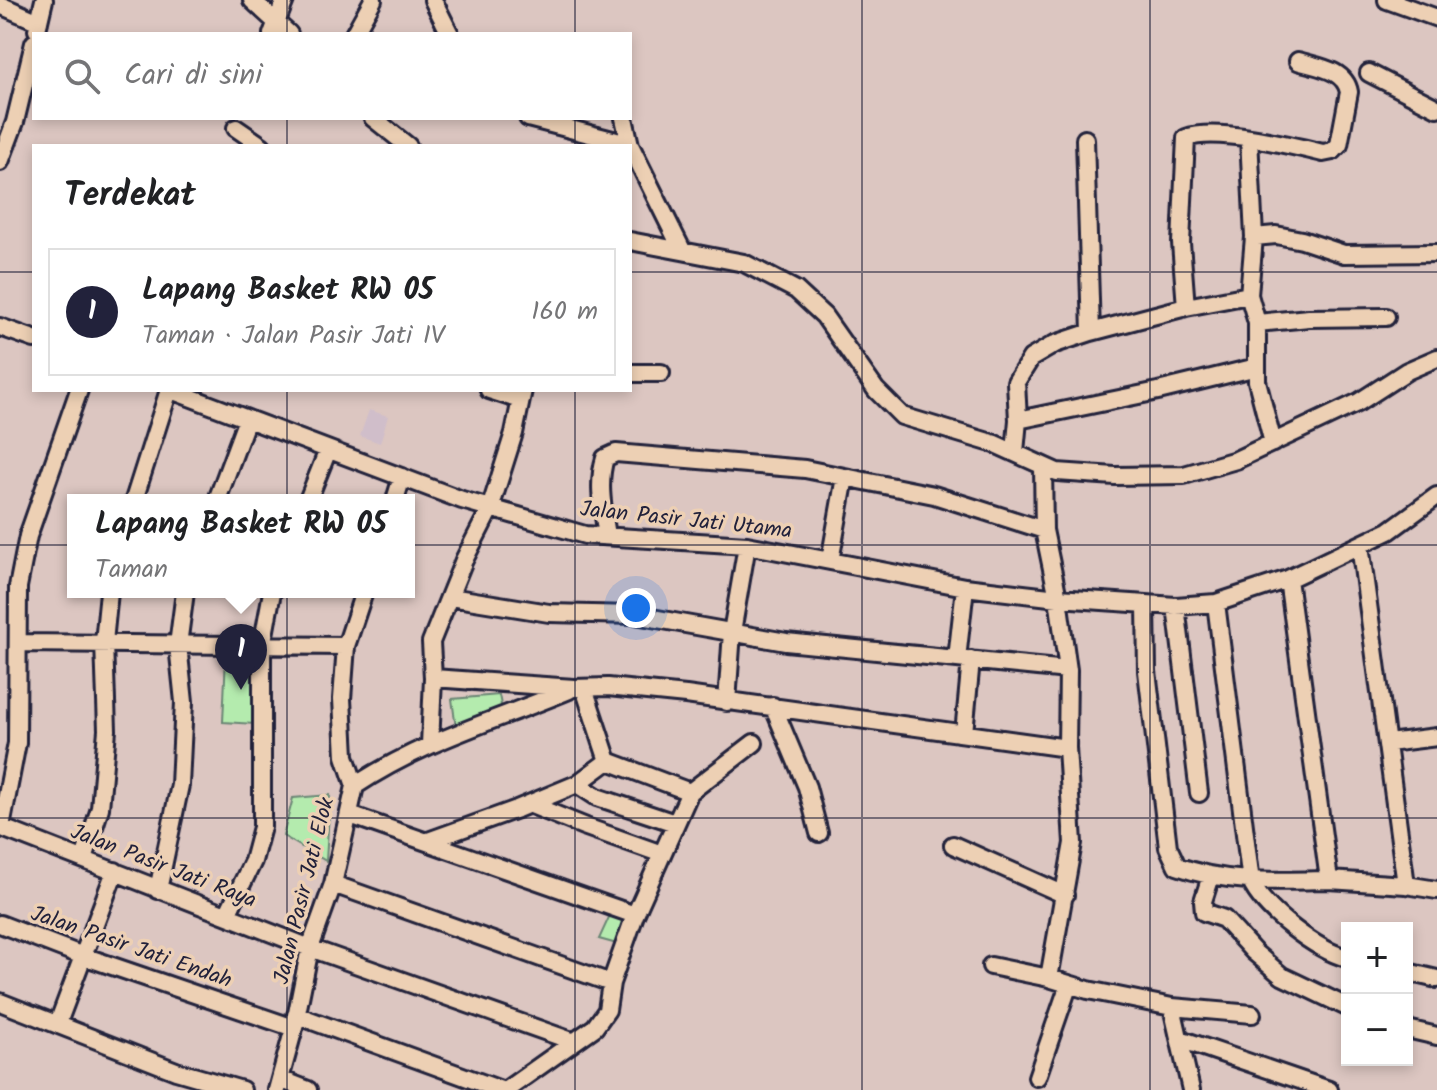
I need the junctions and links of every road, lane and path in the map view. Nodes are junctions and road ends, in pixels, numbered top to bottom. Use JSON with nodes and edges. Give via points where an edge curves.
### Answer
{"nodes":[{"id":1,"x":44,"y":0,"type":"edge"},
{"id":2,"x":252,"y":0,"type":"edge"},
{"id":3,"x":285,"y":0,"type":"edge"},
{"id":4,"x":373,"y":0,"type":"edge"},
{"id":5,"x":433,"y":0,"type":"edge"},
{"id":6,"x":1387,"y":0,"type":"edge"},
{"id":7,"x":0,"y":5,"type":"edge"},
{"id":8,"x":1437,"y":18,"type":"edge"},
{"id":9,"x":38,"y":28,"type":"edge"},
{"id":10,"x":274,"y":28,"type":"edge"},
{"id":11,"x":356,"y":32,"type":"edge"},
{"id":12,"x":449,"y":32,"type":"edge"},
{"id":13,"x":32,"y":51,"type":"edge"},
{"id":14,"x":1298,"y":61,"type":"dead end"},
{"id":15,"x":1369,"y":73,"type":"dead end"},
{"id":16,"x":1437,"y":108,"type":"edge"},
{"id":17,"x":375,"y":120,"type":"edge"},
{"id":18,"x":397,"y":120,"type":"edge"},
{"id":19,"x":536,"y":120,"type":"edge"},
{"id":20,"x":624,"y":120,"type":"edge"},
{"id":21,"x":238,"y":123,"type":"edge"},
{"id":22,"x":1249,"y":138,"type":"junction"},
{"id":23,"x":1085,"y":139,"type":"dead end"},
{"id":24,"x":624,"y":143,"type":"dead end"},
{"id":25,"x":230,"y":144,"type":"edge"},
{"id":26,"x":260,"y":144,"type":"edge"},
{"id":27,"x":405,"y":144,"type":"edge"},
{"id":28,"x":630,"y":144,"type":"edge"},
{"id":29,"x":632,"y":149,"type":"edge"},
{"id":30,"x":2,"y":157,"type":"edge"},
{"id":31,"x":1254,"y":237,"type":"junction"},
{"id":32,"x":632,"y":241,"type":"edge"},
{"id":33,"x":682,"y":250,"type":"junction"},
{"id":34,"x":1437,"y":253,"type":"edge"},
{"id":35,"x":1249,"y":295,"type":"junction"},
{"id":36,"x":1186,"y":307,"type":"junction"},
{"id":37,"x":1386,"y":317,"type":"dead end"},
{"id":38,"x":1257,"y":323,"type":"junction"},
{"id":39,"x":0,"y":327,"type":"edge"},
{"id":40,"x":1091,"y":332,"type":"junction"},
{"id":41,"x":32,"y":338,"type":"edge"},
{"id":42,"x":1437,"y":358,"type":"edge"},
{"id":43,"x":1257,"y":367,"type":"junction"},
{"id":44,"x":632,"y":373,"type":"edge"},
{"id":45,"x":661,"y":373,"type":"dead end"},
{"id":46,"x":78,"y":392,"type":"edge"},
{"id":47,"x":169,"y":392,"type":"edge"},
{"id":48,"x":175,"y":392,"type":"edge"},
{"id":49,"x":502,"y":392,"type":"edge"},
{"id":50,"x":522,"y":395,"type":"edge"},
{"id":51,"x":247,"y":419,"type":"junction"},
{"id":52,"x":1018,"y":420,"type":"junction"},
{"id":53,"x":1273,"y":443,"type":"junction"},
{"id":54,"x":328,"y":450,"type":"junction"},
{"id":55,"x":1015,"y":452,"type":"junction"},
{"id":56,"x":1043,"y":467,"type":"junction"},
{"id":57,"x":402,"y":477,"type":"junction"},
{"id":58,"x":845,"y":477,"type":"junction"},
{"id":59,"x":136,"y":494,"type":"edge"},
{"id":60,"x":219,"y":494,"type":"edge"},
{"id":61,"x":310,"y":494,"type":"edge"},
{"id":62,"x":397,"y":494,"type":"edge"},
{"id":63,"x":1437,"y":500,"type":"edge"},
{"id":64,"x":490,"y":509,"type":"junction"},
{"id":65,"x":1044,"y":530,"type":"junction"},
{"id":66,"x":607,"y":536,"type":"junction"},
{"id":67,"x":747,"y":545,"type":"junction"},
{"id":68,"x":1360,"y":545,"type":"junction"},
{"id":69,"x":830,"y":561,"type":"junction"},
{"id":70,"x":1288,"y":579,"type":"junction"},
{"id":71,"x":965,"y":587,"type":"junction"},
{"id":72,"x":450,"y":597,"type":"junction"},
{"id":73,"x":108,"y":598,"type":"edge"},
{"id":74,"x":184,"y":598,"type":"edge"},
{"id":75,"x":271,"y":598,"type":"edge"},
{"id":76,"x":362,"y":598,"type":"edge"},
{"id":77,"x":1058,"y":598,"type":"junction"},
{"id":78,"x":1216,"y":603,"type":"junction"},
{"id":79,"x":1146,"y":604,"type":"junction"},
{"id":80,"x":1176,"y":606,"type":"junction"},
{"id":81,"x":732,"y":632,"type":"junction"},
{"id":82,"x":104,"y":642,"type":"junction"},
{"id":83,"x":18,"y":643,"type":"junction"},
{"id":84,"x":178,"y":645,"type":"junction"},
{"id":85,"x":262,"y":646,"type":"junction"},
{"id":86,"x":346,"y":646,"type":"junction"},
{"id":87,"x":964,"y":660,"type":"junction"},
{"id":88,"x":1068,"y":670,"type":"junction"},
{"id":89,"x":433,"y":678,"type":"junction"},
{"id":90,"x":579,"y":688,"type":"junction"},
{"id":91,"x":727,"y":702,"type":"junction"},
{"id":92,"x":773,"y":706,"type":"junction"},
{"id":93,"x":964,"y":733,"type":"junction"},
{"id":94,"x":1437,"y":737,"type":"edge"},
{"id":95,"x":754,"y":743,"type":"dead end"},
{"id":96,"x":1388,"y":743,"type":"junction"},
{"id":97,"x":430,"y":745,"type":"junction"},
{"id":98,"x":1067,"y":748,"type":"junction"},
{"id":99,"x":608,"y":761,"type":"junction"},
{"id":100,"x":577,"y":784,"type":"junction"},
{"id":101,"x":355,"y":786,"type":"junction"},
{"id":102,"x":690,"y":792,"type":"junction"},
{"id":103,"x":1199,"y":793,"type":"dead end"},
{"id":104,"x":529,"y":804,"type":"junction"},
{"id":105,"x":350,"y":815,"type":"junction"},
{"id":106,"x":675,"y":823,"type":"junction"},
{"id":107,"x":0,"y":827,"type":"edge"},
{"id":108,"x":819,"y":833,"type":"dead end"},
{"id":109,"x":428,"y":841,"type":"junction"},
{"id":110,"x":953,"y":845,"type":"dead end"},
{"id":111,"x":662,"y":854,"type":"junction"},
{"id":112,"x":84,"y":859,"type":"junction"},
{"id":113,"x":115,"y":871,"type":"junction"},
{"id":114,"x":1211,"y":876,"type":"junction"},
{"id":115,"x":1329,"y":880,"type":"junction"},
{"id":116,"x":1251,"y":882,"type":"junction"},
{"id":117,"x":333,"y":884,"type":"junction"},
{"id":118,"x":1406,"y":885,"type":"junction"},
{"id":119,"x":158,"y":890,"type":"junction"},
{"id":120,"x":1437,"y":890,"type":"edge"},
{"id":121,"x":1065,"y":895,"type":"junction"},
{"id":122,"x":227,"y":915,"type":"junction"},
{"id":123,"x":635,"y":915,"type":"junction"},
{"id":124,"x":0,"y":924,"type":"edge"},
{"id":125,"x":310,"y":948,"type":"junction"},
{"id":126,"x":83,"y":956,"type":"junction"},
{"id":127,"x":1341,"y":956,"type":"edge"},
{"id":128,"x":991,"y":966,"type":"dead end"},
{"id":129,"x":1413,"y":973,"type":"edge"},
{"id":130,"x":1049,"y":978,"type":"junction"},
{"id":131,"x":1437,"y":979,"type":"edge"},
{"id":132,"x":611,"y":983,"type":"junction"},
{"id":133,"x":1069,"y":984,"type":"junction"},
{"id":134,"x":0,"y":1002,"type":"edge"},
{"id":135,"x":1341,"y":1004,"type":"edge"},
{"id":136,"x":1172,"y":1007,"type":"junction"},
{"id":137,"x":1252,"y":1014,"type":"dead end"},
{"id":138,"x":295,"y":1021,"type":"junction"},
{"id":139,"x":58,"y":1023,"type":"junction"},
{"id":140,"x":1413,"y":1030,"type":"edge"},
{"id":141,"x":1437,"y":1036,"type":"edge"},
{"id":142,"x":1180,"y":1039,"type":"junction"},
{"id":143,"x":572,"y":1041,"type":"junction"},
{"id":144,"x":1037,"y":1077,"type":"dead end"},
{"id":145,"x":278,"y":1085,"type":"edge"},
{"id":146,"x":242,"y":1090,"type":"edge"},
{"id":147,"x":308,"y":1090,"type":"edge"},
{"id":148,"x":504,"y":1090,"type":"edge"},
{"id":149,"x":1191,"y":1090,"type":"edge"},
{"id":150,"x":1329,"y":1090,"type":"edge"}],
"edges":[{"from":1,"to":9,"type":"street"},
{"from":2,"to":10,"type":"street"},
{"from":3,"to":10,"type":"street"},
{"from":4,"to":11,"type":"street"},
{"from":5,"to":12,"type":"street"},
{"from":6,"to":8,"type":"street"},
{"from":7,"to":9,"type":"street"},
{"from":13,"to":30,"type":"street"},
{"from":14,"to":22,"type":"street","via":[[1342,77],[1349,92],[1339,145],[1323,153]]},
{"from":15,"to":16,"type":"street"},
{"from":17,"to":27,"type":"street"},
{"from":18,"to":27,"type":"street"},
{"from":19,"to":24,"type":"street"},
{"from":20,"to":28,"type":"street"},
{"from":21,"to":25,"type":"street"},
{"from":21,"to":26,"type":"street"},
{"from":22,"to":31,"type":"street"},
{"from":22,"to":36,"type":"street","via":[[1186,138],[1181,243]]},
{"from":23,"to":40,"type":"street"},
{"from":29,"to":33,"type":"street"},
{"from":31,"to":34,"type":"street","via":[[1276,235],[1344,254]]},
{"from":31,"to":35,"type":"street"},
{"from":32,"to":33,"type":"street"},
{"from":33,"to":55,"type":"street","via":[[744,263],[796,290],[824,316],[876,390],[902,416]]},
{"from":35,"to":36,"type":"street"},
{"from":35,"to":38,"type":"street"},
{"from":36,"to":40,"type":"street"},
{"from":37,"to":38,"type":"street"},
{"from":38,"to":43,"type":"street"},
{"from":39,"to":41,"type":"street"},
{"from":40,"to":52,"type":"street","via":[[1031,358],[1016,382]]},
{"from":42,"to":53,"type":"street"},
{"from":43,"to":52,"type":"street"},
{"from":43,"to":53,"type":"street"},
{"from":44,"to":45,"type":"street"},
{"from":46,"to":83,"type":"street","via":[[28,536],[18,587]]},
{"from":47,"to":59,"type":"street"},
{"from":48,"to":51,"type":"street","name":"Jalan Pasir Jati Utama"},
{"from":49,"to":50,"type":"street"},
{"from":50,"to":64,"type":"street"},
{"from":51,"to":54,"type":"street","name":"Jalan Pasir Jati Utama"},
{"from":51,"to":60,"type":"street"},
{"from":52,"to":55,"type":"street"},
{"from":53,"to":56,"type":"street","via":[[1184,475],[1115,476]]},
{"from":54,"to":57,"type":"street","name":"Jalan Pasir Jati Utama"},
{"from":54,"to":61,"type":"street"},
{"from":55,"to":56,"type":"street"},
{"from":56,"to":65,"type":"street"},
{"from":57,"to":62,"type":"street"},
{"from":57,"to":64,"type":"street","name":"Jalan Pasir Jati Utama"},
{"from":58,"to":65,"type":"street","via":[[934,495]]},
{"from":58,"to":66,"type":"street","via":[[616,453],[605,458],[601,469]]},
{"from":58,"to":69,"type":"street"},
{"from":63,"to":68,"type":"street","name":"Jalan Pasir Jati Utama"},
{"from":64,"to":66,"type":"street","name":"Jalan Pasir Jati Utama"},
{"from":64,"to":72,"type":"street"},
{"from":65,"to":77,"type":"street"},
{"from":66,"to":67,"type":"street","name":"Jalan Pasir Jati Utama"},
{"from":67,"to":69,"type":"street","name":"Jalan Pasir Jati Utama"},
{"from":67,"to":81,"type":"street"},
{"from":68,"to":70,"type":"street","name":"Jalan Pasir Jati Utama"},
{"from":68,"to":96,"type":"street"},
{"from":69,"to":71,"type":"street","name":"Jalan Pasir Jati Utama"},
{"from":70,"to":78,"type":"street","name":"Jalan Pasir Jati Utama"},
{"from":70,"to":115,"type":"street"},
{"from":71,"to":77,"type":"street","name":"Jalan Pasir Jati Utama"},
{"from":71,"to":87,"type":"street"},
{"from":72,"to":81,"type":"street","via":[[549,613],[635,615]]},
{"from":72,"to":89,"type":"street","via":[[431,642]]},
{"from":73,"to":82,"type":"street"},
{"from":74,"to":84,"type":"street"},
{"from":75,"to":85,"type":"street"},
{"from":76,"to":86,"type":"street"},
{"from":77,"to":79,"type":"street","name":"Jalan Pasir Jati Utama"},
{"from":77,"to":88,"type":"street"},
{"from":78,"to":80,"type":"street","name":"Jalan Pasir Jati Utama"},
{"from":78,"to":116,"type":"street"},
{"from":79,"to":80,"type":"street","name":"Jalan Pasir Jati Utama"},
{"from":79,"to":114,"type":"street","via":[[1147,671],[1168,847],[1177,866]]},
{"from":80,"to":103,"type":"street"},
{"from":81,"to":87,"type":"street"},
{"from":81,"to":91,"type":"street"},
{"from":82,"to":83,"type":"street"},
{"from":82,"to":84,"type":"street"},
{"from":82,"to":112,"type":"street","via":[[107,730],[100,808]]},
{"from":83,"to":107,"type":"street","via":[[17,743]]},
{"from":84,"to":85,"type":"street"},
{"from":84,"to":119,"type":"street","via":[[184,702],[180,785]]},
{"from":85,"to":86,"type":"street"},
{"from":85,"to":122,"type":"street","via":[[262,827],[253,861]]},
{"from":86,"to":101,"type":"street","via":[[345,756]]},
{"from":87,"to":88,"type":"street"},
{"from":87,"to":93,"type":"street"},
{"from":88,"to":98,"type":"street"},
{"from":89,"to":90,"type":"street"},
{"from":89,"to":97,"type":"street"},
{"from":90,"to":91,"type":"street"},
{"from":90,"to":97,"type":"street","name":"Jalan Pasir Jati Elok"},
{"from":90,"to":99,"type":"street"},
{"from":91,"to":92,"type":"street"},
{"from":92,"to":93,"type":"street"},
{"from":92,"to":108,"type":"street","via":[[807,787]]},
{"from":93,"to":98,"type":"street"},
{"from":94,"to":96,"type":"street"},
{"from":95,"to":102,"type":"street"},
{"from":96,"to":118,"type":"street"},
{"from":97,"to":101,"type":"street","name":"Jalan Pasir Jati Elok"},
{"from":98,"to":121,"type":"street","via":[[1073,843]]},
{"from":99,"to":100,"type":"street"},
{"from":99,"to":102,"type":"street"},
{"from":100,"to":104,"type":"street"},
{"from":100,"to":106,"type":"street","via":[[597,797]]},
{"from":101,"to":105,"type":"street","name":"Jalan Pasir Jati Elok"},
{"from":102,"to":106,"type":"street"},
{"from":104,"to":109,"type":"street"},
{"from":104,"to":111,"type":"street"},
{"from":105,"to":109,"type":"street"},
{"from":105,"to":117,"type":"street","name":"Jalan Pasir Jati Elok"},
{"from":106,"to":111,"type":"street"},
{"from":107,"to":112,"type":"street","name":"Jalan Pasir Jati Raya"},
{"from":109,"to":123,"type":"street"},
{"from":110,"to":121,"type":"street"},
{"from":111,"to":123,"type":"street"},
{"from":112,"to":113,"type":"street","name":"Jalan Pasir Jati Raya"},
{"from":113,"to":119,"type":"street","name":"Jalan Pasir Jati Raya"},
{"from":113,"to":126,"type":"street"},
{"from":114,"to":116,"type":"street"},
{"from":114,"to":135,"type":"street","via":[[1204,912],[1224,919],[1282,976]]},
{"from":115,"to":116,"type":"street"},
{"from":115,"to":118,"type":"street"},
{"from":116,"to":127,"type":"street","via":[[1286,921]]},
{"from":117,"to":125,"type":"street","name":"Jalan Pasir Jati Elok"},
{"from":117,"to":132,"type":"street"},
{"from":118,"to":120,"type":"street"},
{"from":119,"to":122,"type":"street","name":"Jalan Pasir Jati Raya"},
{"from":121,"to":130,"type":"street"},
{"from":122,"to":125,"type":"street","name":"Jalan Pasir Jati Raya"},
{"from":123,"to":132,"type":"street"},
{"from":124,"to":126,"type":"street","name":"Jalan Pasir Jati Endah"},
{"from":125,"to":138,"type":"street","name":"Jalan Pasir Jati Elok"},
{"from":125,"to":143,"type":"street","name":"Jalan Pasir Jati Raya"},
{"from":126,"to":138,"type":"street","name":"Jalan Pasir Jati Endah"},
{"from":126,"to":139,"type":"street"},
{"from":128,"to":130,"type":"street"},
{"from":129,"to":131,"type":"street"},
{"from":130,"to":133,"type":"street"},
{"from":132,"to":143,"type":"street","via":[[602,1019]]},
{"from":133,"to":136,"type":"street"},
{"from":133,"to":144,"type":"street"},
{"from":134,"to":139,"type":"street"},
{"from":136,"to":137,"type":"street"},
{"from":136,"to":142,"type":"street"},
{"from":138,"to":145,"type":"street","name":"Jalan Pasir Jati Elok"},
{"from":138,"to":148,"type":"street","name":"Jalan Pasir Jati Endah"},
{"from":139,"to":146,"type":"street","via":[[176,1071]]},
{"from":140,"to":141,"type":"street"},
{"from":142,"to":149,"type":"street"},
{"from":142,"to":150,"type":"street"},
{"from":143,"to":148,"type":"street"},
{"from":145,"to":147,"type":"street"}]}
